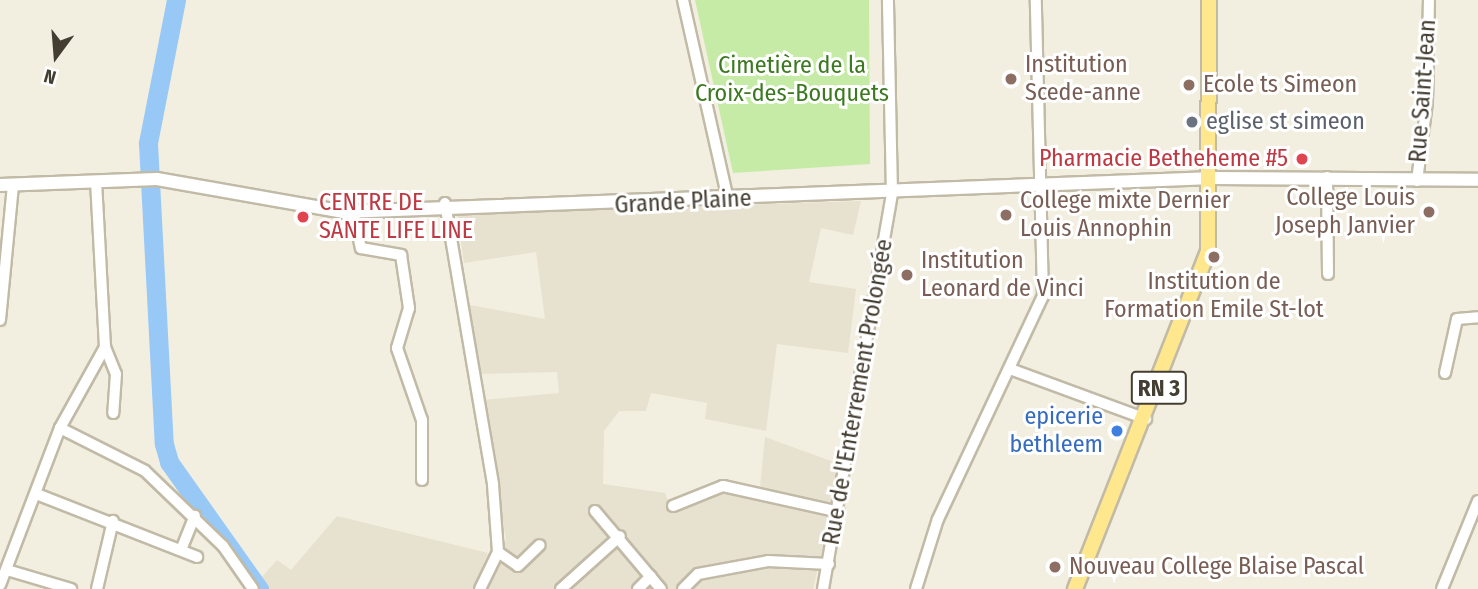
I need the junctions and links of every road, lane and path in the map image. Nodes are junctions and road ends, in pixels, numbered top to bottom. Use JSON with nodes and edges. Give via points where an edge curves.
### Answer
{"nodes":[{"id":1,"x":683,"y":0,"type":"edge"},
{"id":2,"x":888,"y":0,"type":"edge"},
{"id":3,"x":1036,"y":0,"type":"edge"},
{"id":4,"x":1209,"y":0,"type":"edge"},
{"id":5,"x":1429,"y":0,"type":"edge"},
{"id":6,"x":1327,"y":177,"type":"junction"},
{"id":7,"x":1213,"y":178,"type":"junction"},
{"id":8,"x":1478,"y":180,"type":"edge"},
{"id":9,"x":1417,"y":181,"type":"junction"},
{"id":10,"x":96,"y":183,"type":"junction"},
{"id":11,"x":6,"y":185,"type":"edge"},
{"id":12,"x":1038,"y":186,"type":"junction"},
{"id":13,"x":892,"y":194,"type":"junction"},
{"id":14,"x":728,"y":199,"type":"junction"},
{"id":15,"x":445,"y":203,"type":"junction"},
{"id":16,"x":353,"y":211,"type":"junction"},
{"id":17,"x":1328,"y":274,"type":"dead end"},
{"id":18,"x":1478,"y":317,"type":"edge"},
{"id":19,"x":0,"y":320,"type":"edge"},
{"id":20,"x":105,"y":347,"type":"junction"},
{"id":21,"x":1010,"y":369,"type":"junction"},
{"id":22,"x":1445,"y":373,"type":"dead end"},
{"id":23,"x":113,"y":413,"type":"dead end"},
{"id":24,"x":1147,"y":419,"type":"junction"},
{"id":25,"x":60,"y":428,"type":"junction"},
{"id":26,"x":422,"y":480,"type":"dead end"},
{"id":27,"x":39,"y":495,"type":"junction"},
{"id":28,"x":1478,"y":501,"type":"edge"},
{"id":29,"x":673,"y":506,"type":"dead end"},
{"id":30,"x":595,"y":511,"type":"dead end"},
{"id":31,"x":839,"y":512,"type":"junction"},
{"id":32,"x":195,"y":516,"type":"junction"},
{"id":33,"x":113,"y":521,"type":"junction"},
{"id":34,"x":620,"y":536,"type":"junction"},
{"id":35,"x":540,"y":545,"type":"dead end"},
{"id":36,"x":181,"y":550,"type":"junction"},
{"id":37,"x":498,"y":551,"type":"junction"},
{"id":38,"x":197,"y":557,"type":"dead end"},
{"id":39,"x":829,"y":564,"type":"junction"},
{"id":40,"x":7,"y":570,"type":"junction"},
{"id":41,"x":651,"y":576,"type":"junction"},
{"id":42,"x":0,"y":584,"type":"edge"},
{"id":43,"x":71,"y":589,"type":"edge"},
{"id":44,"x":97,"y":589,"type":"edge"},
{"id":45,"x":253,"y":589,"type":"edge"},
{"id":46,"x":480,"y":589,"type":"edge"},
{"id":47,"x":561,"y":589,"type":"edge"},
{"id":48,"x":638,"y":589,"type":"edge"},
{"id":49,"x":661,"y":589,"type":"edge"},
{"id":50,"x":683,"y":589,"type":"edge"},
{"id":51,"x":823,"y":589,"type":"edge"},
{"id":52,"x":916,"y":589,"type":"edge"},
{"id":53,"x":1075,"y":589,"type":"edge"},
{"id":54,"x":1442,"y":589,"type":"edge"}],
"edges":[{"from":1,"to":14,"type":"street"},
{"from":2,"to":13,"type":"street","name":"Rue de l'Enterrement Prolongée"},
{"from":3,"to":12,"type":"street"},
{"from":4,"to":7,"type":"main road","number":"RN 3"},
{"from":5,"to":9,"type":"street","name":"Rue Saint-Jean","via":[[1427,102]]},
{"from":6,"to":7,"type":"street","name":"Grande Plaine"},
{"from":6,"to":9,"type":"street","name":"Grande Plaine"},
{"from":6,"to":17,"type":"street"},
{"from":7,"to":12,"type":"street","name":"Grande Plaine"},
{"from":7,"to":24,"type":"main road","number":"RN 3","via":[[1205,263]]},
{"from":8,"to":9,"type":"street","name":"Grande Plaine"},
{"from":10,"to":11,"type":"street","name":"Grande Plaine"},
{"from":10,"to":16,"type":"street","name":"Grande Plaine","via":[[148,179]]},
{"from":10,"to":20,"type":"street"},
{"from":11,"to":19,"type":"street"},
{"from":12,"to":13,"type":"street","name":"Grande Plaine"},
{"from":12,"to":21,"type":"street","via":[[1043,296]]},
{"from":13,"to":14,"type":"street","name":"Grande Plaine"},
{"from":13,"to":31,"type":"street","name":"Rue de l'Enterrement Prolongée"},
{"from":14,"to":15,"type":"street","name":"Grande Plaine","via":[[574,207]]},
{"from":15,"to":16,"type":"street","name":"Grande Plaine"},
{"from":15,"to":37,"type":"street","via":[[490,461]]},
{"from":16,"to":26,"type":"street","via":[[361,248],[401,255],[409,308],[397,348],[422,420]]},
{"from":18,"to":22,"type":"street","via":[[1457,319]]},
{"from":20,"to":23,"type":"street","via":[[116,374]]},
{"from":20,"to":25,"type":"street"},
{"from":21,"to":24,"type":"street"},
{"from":21,"to":52,"type":"street","via":[[938,519]]},
{"from":24,"to":53,"type":"main road","number":"RN 3"},
{"from":25,"to":27,"type":"street","via":[[37,483]]},
{"from":25,"to":32,"type":"street","via":[[118,453]]},
{"from":27,"to":33,"type":"street"},
{"from":27,"to":40,"type":"street"},
{"from":28,"to":54,"type":"street"},
{"from":29,"to":31,"type":"street","via":[[723,486]]},
{"from":30,"to":34,"type":"street"},
{"from":31,"to":39,"type":"street","name":"Rue de l'Enterrement Prolongée"},
{"from":32,"to":36,"type":"street"},
{"from":32,"to":45,"type":"street"},
{"from":33,"to":36,"type":"street"},
{"from":33,"to":44,"type":"street"},
{"from":34,"to":41,"type":"street"},
{"from":34,"to":47,"type":"street"},
{"from":35,"to":37,"type":"street","via":[[517,566]]},
{"from":36,"to":38,"type":"street"},
{"from":37,"to":46,"type":"street"},
{"from":39,"to":50,"type":"street","via":[[768,561],[698,574]]},
{"from":39,"to":51,"type":"street","name":"Rue de l'Enterrement Prolongée"},
{"from":40,"to":42,"type":"street"},
{"from":40,"to":43,"type":"street"},
{"from":41,"to":48,"type":"street"},
{"from":41,"to":49,"type":"street"}]}
